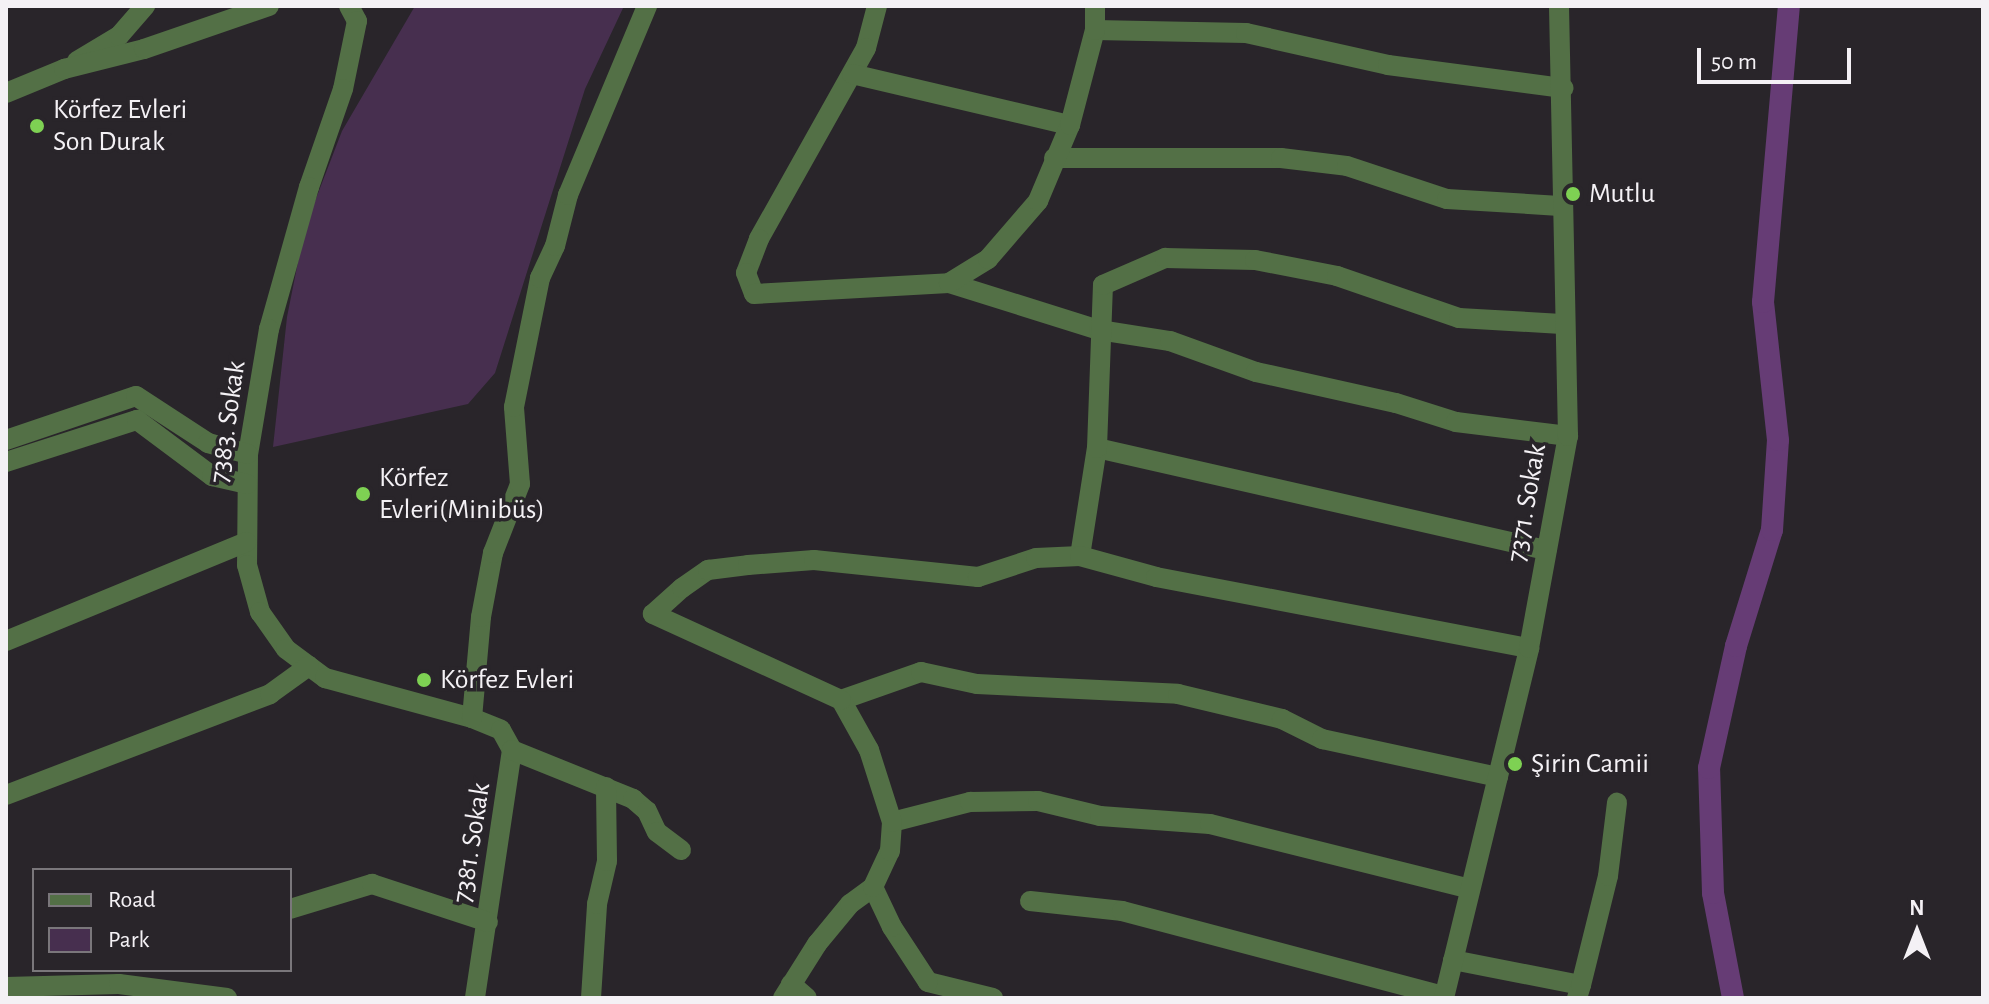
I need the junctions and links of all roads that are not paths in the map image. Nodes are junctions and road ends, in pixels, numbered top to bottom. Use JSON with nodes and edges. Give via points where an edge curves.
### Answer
{"nodes":[{"id":1,"x":145,"y":6,"type":"edge"},
{"id":2,"x":269,"y":6,"type":"edge"},
{"id":3,"x":349,"y":6,"type":"edge"},
{"id":4,"x":647,"y":6,"type":"edge"},
{"id":5,"x":877,"y":6,"type":"edge"},
{"id":6,"x":1095,"y":6,"type":"edge"},
{"id":7,"x":1559,"y":6,"type":"edge"},
{"id":8,"x":1095,"y":30,"type":"junction"},
{"id":9,"x":64,"y":69,"type":"junction"},
{"id":10,"x":852,"y":74,"type":"junction"},
{"id":11,"x":1563,"y":88,"type":"junction"},
{"id":12,"x":6,"y":93,"type":"edge"},
{"id":13,"x":1070,"y":125,"type":"junction"},
{"id":14,"x":1054,"y":158,"type":"junction"},
{"id":15,"x":1560,"y":206,"type":"junction"},
{"id":16,"x":949,"y":283,"type":"junction"},
{"id":17,"x":1562,"y":324,"type":"junction"},
{"id":18,"x":1099,"y":330,"type":"junction"},
{"id":19,"x":1568,"y":436,"type":"junction"},
{"id":20,"x":6,"y":440,"type":"edge"},
{"id":21,"x":1097,"y":448,"type":"junction"},
{"id":22,"x":248,"y":454,"type":"junction"},
{"id":23,"x":6,"y":462,"type":"edge"},
{"id":24,"x":247,"y":484,"type":"junction"},
{"id":25,"x":246,"y":542,"type":"junction"},
{"id":26,"x":1547,"y":550,"type":"junction"},
{"id":27,"x":1080,"y":556,"type":"junction"},
{"id":28,"x":6,"y":641,"type":"edge"},
{"id":29,"x":1529,"y":648,"type":"junction"},
{"id":30,"x":309,"y":666,"type":"junction"},
{"id":31,"x":841,"y":700,"type":"junction"},
{"id":32,"x":472,"y":718,"type":"junction"},
{"id":33,"x":512,"y":750,"type":"junction"},
{"id":34,"x":1498,"y":777,"type":"junction"},
{"id":35,"x":606,"y":787,"type":"junction"},
{"id":36,"x":6,"y":795,"type":"edge"},
{"id":37,"x":1617,"y":803,"type":"dead end"},
{"id":38,"x":892,"y":822,"type":"junction"},
{"id":39,"x":681,"y":850,"type":"dead end"},
{"id":40,"x":873,"y":887,"type":"junction"},
{"id":41,"x":1470,"y":889,"type":"junction"},
{"id":42,"x":1030,"y":901,"type":"dead end"},
{"id":43,"x":292,"y":908,"type":"edge"},
{"id":44,"x":488,"y":922,"type":"junction"},
{"id":45,"x":1453,"y":960,"type":"junction"},
{"id":46,"x":6,"y":987,"type":"edge"},
{"id":47,"x":1579,"y":991,"type":"edge"},
{"id":48,"x":794,"y":993,"type":"edge"},
{"id":49,"x":1444,"y":997,"type":"edge"},
{"id":50,"x":227,"y":998,"type":"edge"},
{"id":51,"x":475,"y":998,"type":"edge"},
{"id":52,"x":591,"y":998,"type":"edge"},
{"id":53,"x":993,"y":998,"type":"edge"}],
"edges":[{"from":1,"to":9,"type":"street","via":[[119,36]]},
{"from":2,"to":9,"type":"street","via":[[144,49]]},
{"from":3,"to":22,"type":"street","name":"7383. Sokak","via":[[357,21],[343,89],[269,329]]},
{"from":4,"to":32,"type":"street","via":[[568,195],[540,278],[514,407],[520,484],[493,553]]},
{"from":5,"to":10,"type":"street","via":[[866,48]]},
{"from":6,"to":8,"type":"street"},
{"from":7,"to":11,"type":"street","name":"7371. Sokak"},
{"from":8,"to":11,"type":"street","via":[[1246,33],[1388,65]]},
{"from":8,"to":13,"type":"street"},
{"from":9,"to":12,"type":"street"},
{"from":10,"to":13,"type":"street"},
{"from":10,"to":16,"type":"street","via":[[759,239],[746,273],[747,288],[754,294],[771,294]]},
{"from":11,"to":15,"type":"street","name":"7371. Sokak"},
{"from":13,"to":14,"type":"street"},
{"from":14,"to":15,"type":"street","via":[[1281,158],[1347,166],[1447,199]]},
{"from":14,"to":16,"type":"street","via":[[1038,201],[1017,230],[988,259]]},
{"from":15,"to":17,"type":"street","name":"7371. Sokak"},
{"from":16,"to":18,"type":"street"},
{"from":17,"to":18,"type":"street","via":[[1459,318],[1337,276],[1255,260],[1165,258],[1103,285]]},
{"from":17,"to":19,"type":"street","name":"7371. Sokak"},
{"from":18,"to":19,"type":"street","via":[[1170,341],[1256,372],[1456,422]]},
{"from":18,"to":21,"type":"street"},
{"from":19,"to":26,"type":"street","name":"7371. Sokak"},
{"from":20,"to":22,"type":"street","via":[[136,396],[208,443]]},
{"from":21,"to":26,"type":"street"},
{"from":21,"to":27,"type":"street"},
{"from":22,"to":24,"type":"street","name":"7383. Sokak"},
{"from":23,"to":24,"type":"street","via":[[137,420],[212,476]]},
{"from":24,"to":25,"type":"street","name":"7383. Sokak"},
{"from":25,"to":28,"type":"street"},
{"from":25,"to":30,"type":"street","name":"7383. Sokak","via":[[260,612],[286,649]]},
{"from":26,"to":29,"type":"street","name":"7371. Sokak"},
{"from":27,"to":29,"type":"street","via":[[1156,577]]},
{"from":27,"to":31,"type":"street","via":[[1036,558],[978,577],[814,560],[708,570],[653,614]]},
{"from":29,"to":34,"type":"street","name":"7371. Sokak"},
{"from":30,"to":32,"type":"street","name":"7383. Sokak","via":[[325,678]]},
{"from":30,"to":36,"type":"street","via":[[270,694]]},
{"from":31,"to":34,"type":"street","via":[[921,672],[977,684],[1178,694],[1282,719],[1322,739]]},
{"from":31,"to":38,"type":"street","via":[[869,750]]},
{"from":32,"to":33,"type":"street","name":"7381. Sokak","via":[[501,730]]},
{"from":33,"to":35,"type":"street"},
{"from":33,"to":44,"type":"street","name":"7381. Sokak"},
{"from":34,"to":41,"type":"street","name":"7371. Sokak"},
{"from":35,"to":39,"type":"street","via":[[647,811],[657,832]]},
{"from":35,"to":52,"type":"street","via":[[607,861],[597,904]]},
{"from":37,"to":47,"type":"street","via":[[1608,876]]},
{"from":38,"to":40,"type":"street","via":[[890,851]]},
{"from":38,"to":41,"type":"street","via":[[970,802],[1038,801],[1100,816],[1210,824]]},
{"from":40,"to":48,"type":"street","via":[[850,904]]},
{"from":40,"to":53,"type":"street","via":[[928,982]]},
{"from":41,"to":45,"type":"street","name":"7371. Sokak"},
{"from":42,"to":49,"type":"street","via":[[1122,911]]},
{"from":43,"to":44,"type":"street","via":[[372,884]]},
{"from":44,"to":51,"type":"street","name":"7381. Sokak"},
{"from":45,"to":47,"type":"street"},
{"from":45,"to":49,"type":"street","name":"7371. Sokak"},
{"from":46,"to":50,"type":"street","via":[[119,984]]}]}
